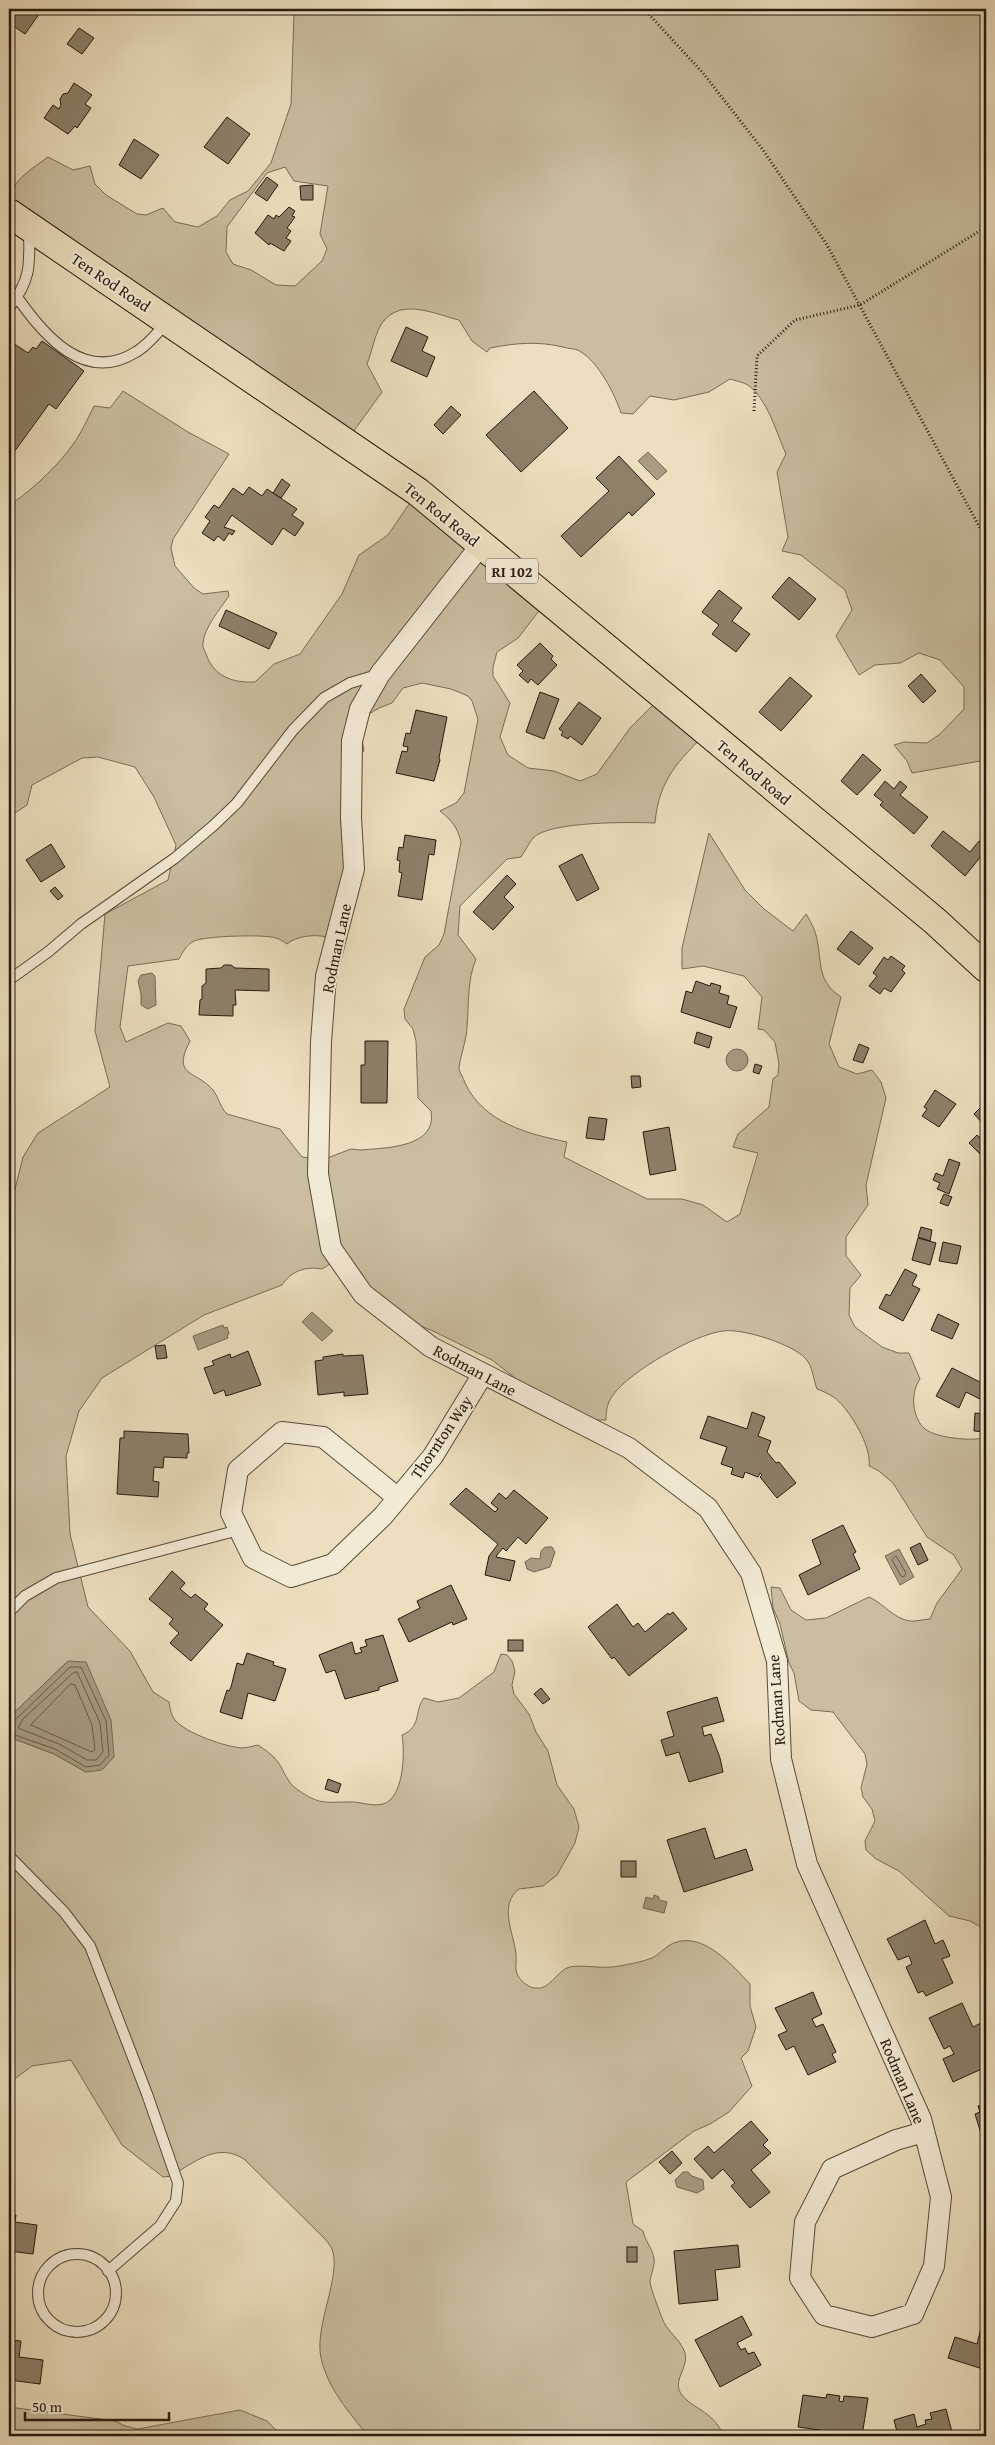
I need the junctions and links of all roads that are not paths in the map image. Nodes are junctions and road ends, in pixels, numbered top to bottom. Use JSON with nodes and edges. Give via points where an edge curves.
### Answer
{"nodes":[{"id":1,"x":19,"y":220,"type":"edge"},
{"id":2,"x":17,"y":297,"type":"junction"},
{"id":3,"x":9,"y":308,"type":"edge"},
{"id":4,"x":168,"y":322,"type":"junction"},
{"id":5,"x":481,"y":545,"type":"junction"},
{"id":6,"x":380,"y":674,"type":"junction"},
{"id":7,"x":986,"y":968,"type":"edge"},
{"id":8,"x":9,"y":980,"type":"edge"},
{"id":9,"x":483,"y":1374,"type":"junction"},
{"id":10,"x":398,"y":1498,"type":"junction"},
{"id":11,"x":239,"y":1530,"type":"junction"},
{"id":12,"x":9,"y":1612,"type":"edge"},
{"id":13,"x":9,"y":1856,"type":"edge"},
{"id":14,"x":924,"y":2132,"type":"junction"},
{"id":15,"x":108,"y":2271,"type":"junction"}],
"edges":[{"from":1,"to":2,"type":"lane","via":[[30,267]]},
{"from":1,"to":4,"type":"main road","name":"Ten Rod Road","number":"RI 102"},
{"from":2,"to":3,"type":"lane"},
{"from":2,"to":4,"type":"lane","via":[[39,328],[66,350],[91,363],[114,362],[137,352]]},
{"from":4,"to":5,"type":"main road","name":"Ten Rod Road","number":"RI 102","via":[[418,492]]},
{"from":5,"to":6,"type":"street","name":"Rodman Lane"},
{"from":5,"to":7,"type":"main road","name":"Ten Rod Road","number":"RI 102","via":[[935,922]]},
{"from":6,"to":8,"type":"lane","via":[[350,683],[324,698],[293,730],[237,803],[213,826],[175,858]]},
{"from":6,"to":9,"type":"street","name":"Rodman Lane","via":[[360,709],[352,741],[354,868],[326,976],[318,1174],[331,1248],[363,1294],[431,1347]]},
{"from":9,"to":10,"type":"street","name":"Thornton Way","via":[[433,1456]]},
{"from":9,"to":14,"type":"street","name":"Rodman Lane","via":[[629,1448],[708,1508],[751,1573],[776,1661],[781,1759],[807,1864]]},
{"from":10,"to":11,"type":"street","name":"Thornton Way","via":[[333,1564],[291,1577],[253,1558]]},
{"from":10,"to":11,"type":"street","name":"Thornton Way","via":[[323,1437],[282,1432],[238,1470],[231,1513]]},
{"from":11,"to":12,"type":"lane","via":[[56,1578],[25,1596]]},
{"from":13,"to":15,"type":"lane","via":[[64,1912],[90,1946],[178,2183],[176,2201],[160,2226]]},
{"from":14,"to":14,"type":"street","name":"Rodman Lane","via":[[941,2196],[934,2266],[913,2314],[872,2327],[824,2315],[800,2278],[805,2222],[832,2169],[896,2140]]},
{"from":15,"to":15,"type":"lane","via":[[95,2258],[70,2255],[58,2259],[48,2267],[39,2284],[39,2303],[44,2315],[65,2330],[84,2331],[102,2323],[115,2302],[116,2289]]}]}
